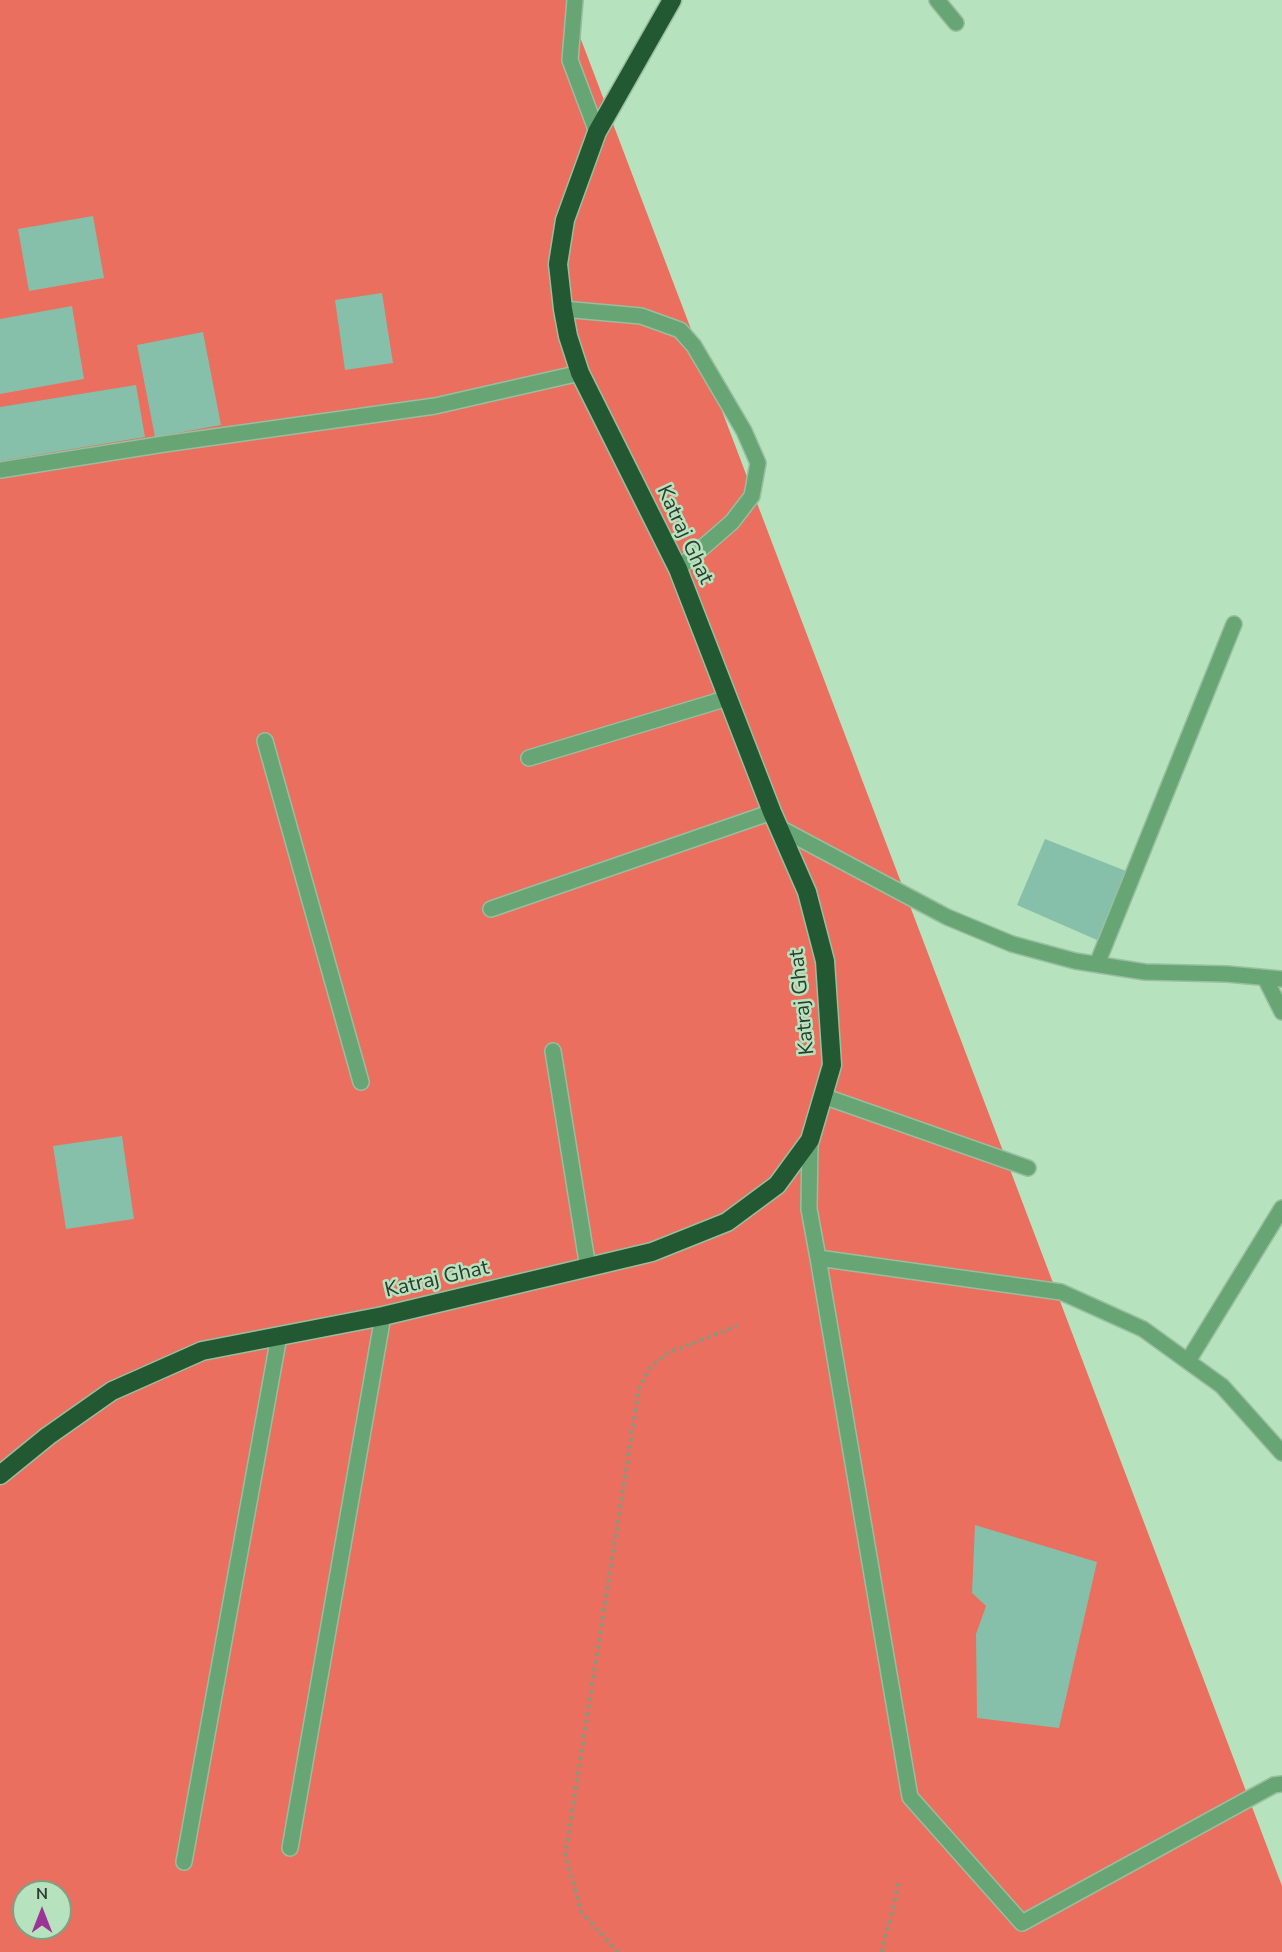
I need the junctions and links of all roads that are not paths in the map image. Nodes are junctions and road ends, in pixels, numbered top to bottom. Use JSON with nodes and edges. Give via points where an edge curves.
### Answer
{"nodes":[{"id":1,"x":575,"y":0,"type":"edge"},
{"id":2,"x":672,"y":0,"type":"edge"},
{"id":3,"x":937,"y":0,"type":"edge"},
{"id":4,"x":956,"y":23,"type":"dead end"},
{"id":5,"x":597,"y":132,"type":"junction"},
{"id":6,"x":563,"y":309,"type":"junction"},
{"id":7,"x":580,"y":373,"type":"junction"},
{"id":8,"x":0,"y":470,"type":"edge"},
{"id":9,"x":678,"y":569,"type":"junction"},
{"id":10,"x":1234,"y":624,"type":"dead end"},
{"id":11,"x":728,"y":698,"type":"junction"},
{"id":12,"x":265,"y":741,"type":"dead end"},
{"id":13,"x":530,"y":758,"type":"dead end"},
{"id":14,"x":775,"y":819,"type":"junction"},
{"id":15,"x":491,"y":909,"type":"dead end"},
{"id":16,"x":1097,"y":964,"type":"junction"},
{"id":17,"x":1266,"y":978,"type":"junction"},
{"id":18,"x":1282,"y":979,"type":"edge"},
{"id":19,"x":1282,"y":1012,"type":"edge"},
{"id":20,"x":553,"y":1051,"type":"dead end"},
{"id":21,"x":361,"y":1082,"type":"dead end"},
{"id":22,"x":823,"y":1096,"type":"junction"},
{"id":23,"x":810,"y":1140,"type":"junction"},
{"id":24,"x":1028,"y":1168,"type":"dead end"},
{"id":25,"x":1282,"y":1208,"type":"edge"},
{"id":26,"x":818,"y":1258,"type":"junction"},
{"id":27,"x":588,"y":1268,"type":"junction"},
{"id":28,"x":383,"y":1316,"type":"junction"},
{"id":29,"x":279,"y":1336,"type":"junction"},
{"id":30,"x":1188,"y":1361,"type":"junction"},
{"id":31,"x":1282,"y":1453,"type":"edge"},
{"id":32,"x":0,"y":1475,"type":"edge"},
{"id":33,"x":1282,"y":1784,"type":"edge"},
{"id":34,"x":290,"y":1848,"type":"dead end"},
{"id":35,"x":184,"y":1862,"type":"dead end"}],
"edges":[{"from":1,"to":5,"type":"street","via":[[570,60]]},
{"from":2,"to":5,"type":"highway","name":"Katraj Ghat"},
{"from":3,"to":4,"type":"street"},
{"from":5,"to":6,"type":"highway","name":"Katraj Ghat","via":[[565,220],[558,264]]},
{"from":6,"to":7,"type":"highway","name":"Katraj Ghat"},
{"from":6,"to":9,"type":"street","via":[[640,316],[680,330],[694,346],[744,431],[758,463],[752,496],[732,522]]},
{"from":7,"to":8,"type":"street","via":[[435,406]]},
{"from":7,"to":9,"type":"highway","name":"Katraj Ghat"},
{"from":9,"to":11,"type":"highway","name":"Katraj Ghat"},
{"from":10,"to":16,"type":"street"},
{"from":11,"to":13,"type":"street"},
{"from":11,"to":14,"type":"highway","name":"Katraj Ghat"},
{"from":12,"to":21,"type":"street"},
{"from":14,"to":15,"type":"street"},
{"from":14,"to":16,"type":"street","via":[[947,917],[1012,944]]},
{"from":14,"to":22,"type":"highway","name":"Katraj Ghat","via":[[807,892],[825,961],[832,1065]]},
{"from":16,"to":17,"type":"street","via":[[1145,972]]},
{"from":17,"to":18,"type":"street"},
{"from":17,"to":19,"type":"street"},
{"from":20,"to":27,"type":"street"},
{"from":22,"to":23,"type":"highway","name":"Katraj Ghat"},
{"from":22,"to":24,"type":"street"},
{"from":23,"to":26,"type":"street","via":[[809,1209]]},
{"from":23,"to":27,"type":"highway","name":"Katraj Ghat","via":[[777,1185],[727,1222],[652,1252]]},
{"from":25,"to":30,"type":"street"},
{"from":26,"to":30,"type":"street","via":[[1061,1292],[1143,1329]]},
{"from":26,"to":33,"type":"street","via":[[910,1797],[1022,1923]]},
{"from":27,"to":28,"type":"highway","name":"Katraj Ghat"},
{"from":28,"to":29,"type":"highway","name":"Katraj Ghat"},
{"from":28,"to":34,"type":"street"},
{"from":29,"to":32,"type":"highway","name":"Katraj Ghat","via":[[202,1351],[112,1391]]},
{"from":29,"to":35,"type":"street"},
{"from":30,"to":31,"type":"street","via":[[1222,1386]]}]}
